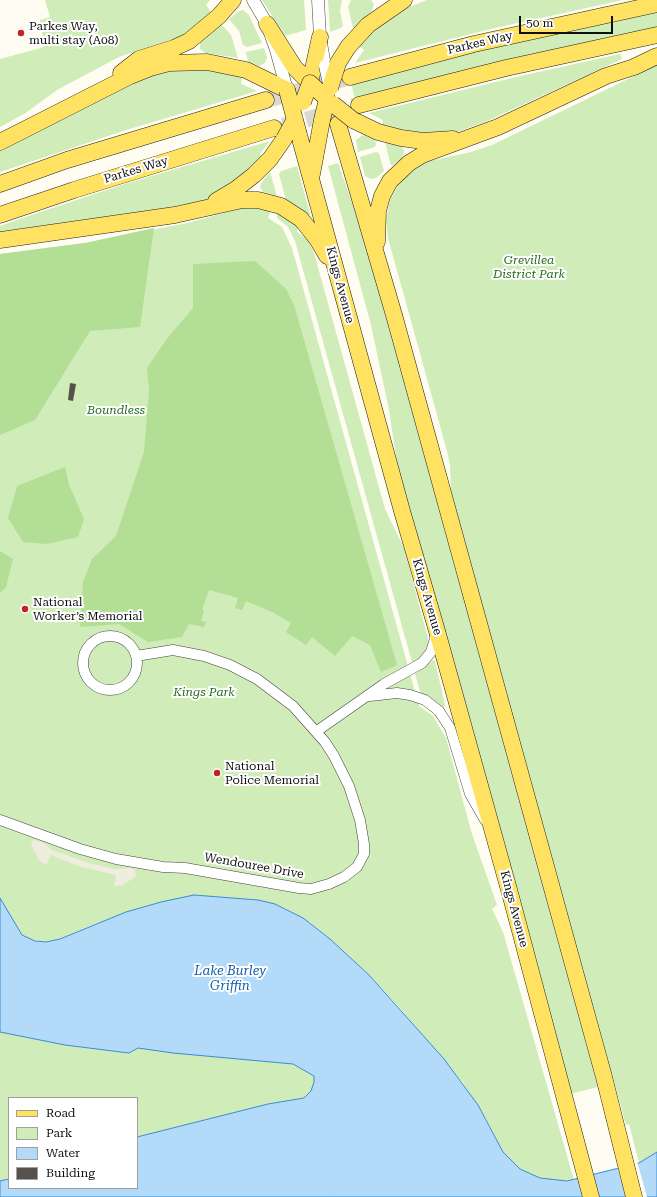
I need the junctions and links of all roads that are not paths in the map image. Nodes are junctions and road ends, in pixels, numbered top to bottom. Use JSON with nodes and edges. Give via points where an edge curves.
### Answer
{"nodes":[{"id":1,"x":233,"y":0,"type":"edge"},
{"id":2,"x":253,"y":0,"type":"edge"},
{"id":3,"x":318,"y":0,"type":"edge"},
{"id":4,"x":390,"y":0,"type":"edge"},
{"id":5,"x":403,"y":0,"type":"edge"},
{"id":6,"x":657,"y":4,"type":"edge"},
{"id":7,"x":267,"y":24,"type":"junction"},
{"id":8,"x":657,"y":35,"type":"edge"},
{"id":9,"x":320,"y":37,"type":"joint"},
{"id":10,"x":657,"y":56,"type":"edge"},
{"id":11,"x":317,"y":71,"type":"junction"},
{"id":12,"x":350,"y":76,"type":"tunnel mouth"},
{"id":13,"x":280,"y":83,"type":"junction"},
{"id":14,"x":105,"y":89,"type":"junction"},
{"id":15,"x":330,"y":97,"type":"junction"},
{"id":16,"x":266,"y":100,"type":"tunnel mouth"},
{"id":17,"x":303,"y":102,"type":"junction"},
{"id":18,"x":359,"y":105,"type":"tunnel mouth"},
{"id":19,"x":295,"y":119,"type":"junction"},
{"id":20,"x":332,"y":124,"type":"junction"},
{"id":21,"x":286,"y":134,"type":"junction"},
{"id":22,"x":473,"y":137,"type":"junction"},
{"id":23,"x":0,"y":142,"type":"edge"},
{"id":24,"x":311,"y":177,"type":"junction"},
{"id":25,"x":0,"y":184,"type":"edge"},
{"id":26,"x":189,"y":212,"type":"junction"},
{"id":27,"x":0,"y":215,"type":"edge"},
{"id":28,"x":0,"y":240,"type":"edge"},
{"id":29,"x":376,"y":257,"type":"junction"},
{"id":30,"x":336,"y":271,"type":"junction"},
{"id":31,"x":438,"y":631,"type":"junction"},
{"id":32,"x":136,"y":656,"type":"junction"},
{"id":33,"x":370,"y":696,"type":"junction"},
{"id":34,"x":317,"y":731,"type":"junction"},
{"id":35,"x":0,"y":820,"type":"edge"},
{"id":36,"x":493,"y":831,"type":"junction"},
{"id":37,"x":591,"y":1197,"type":"edge"},
{"id":38,"x":634,"y":1197,"type":"edge"}],
"edges":[{"from":1,"to":14,"type":"main road","via":[[219,16],[189,41],[135,61]]},
{"from":2,"to":7,"type":"street","name":"Kings Avenue"},
{"from":3,"to":9,"type":"street"},
{"from":4,"to":5,"type":"main road"},
{"from":5,"to":11,"type":"main road","via":[[368,25],[348,47]]},
{"from":6,"to":12,"type":"main road","name":"Parkes Way","via":[[474,44]]},
{"from":7,"to":11,"type":"main road"},
{"from":7,"to":13,"type":"street","name":"Kings Avenue"},
{"from":8,"to":18,"type":"main road","via":[[513,66]]},
{"from":9,"to":11,"type":"main road"},
{"from":10,"to":22,"type":"main road","via":[[606,76]]},
{"from":11,"to":15,"type":"main road","bridge":true},
{"from":11,"to":15,"type":"main road","bridge":true},
{"from":11,"to":17,"type":"main road","bridge":true},
{"from":13,"to":14,"type":"main road","via":[[246,70],[206,62],[182,61],[150,68]]},
{"from":13,"to":17,"type":"main road"},
{"from":13,"to":19,"type":"main road","name":"Kings Avenue","bridge":true},
{"from":14,"to":23,"type":"main road"},
{"from":15,"to":20,"type":"main road","bridge":true},
{"from":15,"to":20,"type":"main road","bridge":true},
{"from":16,"to":25,"type":"main road","via":[[67,160]]},
{"from":17,"to":19,"type":"main road"},
{"from":17,"to":20,"type":"main road"},
{"from":19,"to":21,"type":"main road","name":"Kings Avenue","bridge":true},
{"from":20,"to":22,"type":"main road","via":[[413,140]]},
{"from":20,"to":24,"type":"main road"},
{"from":20,"to":29,"type":"main road","via":[[348,157]]},
{"from":21,"to":24,"type":"main road","name":"Kings Avenue"},
{"from":21,"to":26,"type":"main road","via":[[266,164],[245,183],[224,197]]},
{"from":21,"to":27,"type":"main road","name":"Parkes Way","via":[[74,190]]},
{"from":22,"to":29,"type":"main road","via":[[416,158],[390,181],[378,211]]},
{"from":24,"to":30,"type":"main road","name":"Kings Avenue"},
{"from":26,"to":28,"type":"main road"},
{"from":26,"to":30,"type":"main road","via":[[250,199],[277,204],[306,224]]},
{"from":29,"to":38,"type":"main road","via":[[597,1054]]},
{"from":30,"to":31,"type":"main road","name":"Kings Avenue"},
{"from":31,"to":33,"type":"street","via":[[431,652],[424,661],[384,684]]},
{"from":31,"to":36,"type":"main road","name":"Kings Avenue"},
{"from":32,"to":32,"type":"street","via":[[133,677],[116,690],[99,688],[92,683],[83,664],[86,651],[94,641],[102,638],[115,637],[123,640],[130,645]]},
{"from":32,"to":34,"type":"street","name":"Wendouree Drive","via":[[178,650],[227,664],[258,679],[275,691]]},
{"from":33,"to":34,"type":"street","via":[[346,709]]},
{"from":33,"to":36,"type":"street","via":[[410,695],[425,700],[439,711],[450,728],[470,794]]},
{"from":34,"to":35,"type":"street","name":"Wendouree Drive","via":[[334,756],[349,786],[360,820],[364,844],[363,857],[356,869],[341,879],[322,886],[302,888],[185,868],[125,861],[80,849]]},
{"from":36,"to":37,"type":"main road","name":"Kings Avenue"}]}
